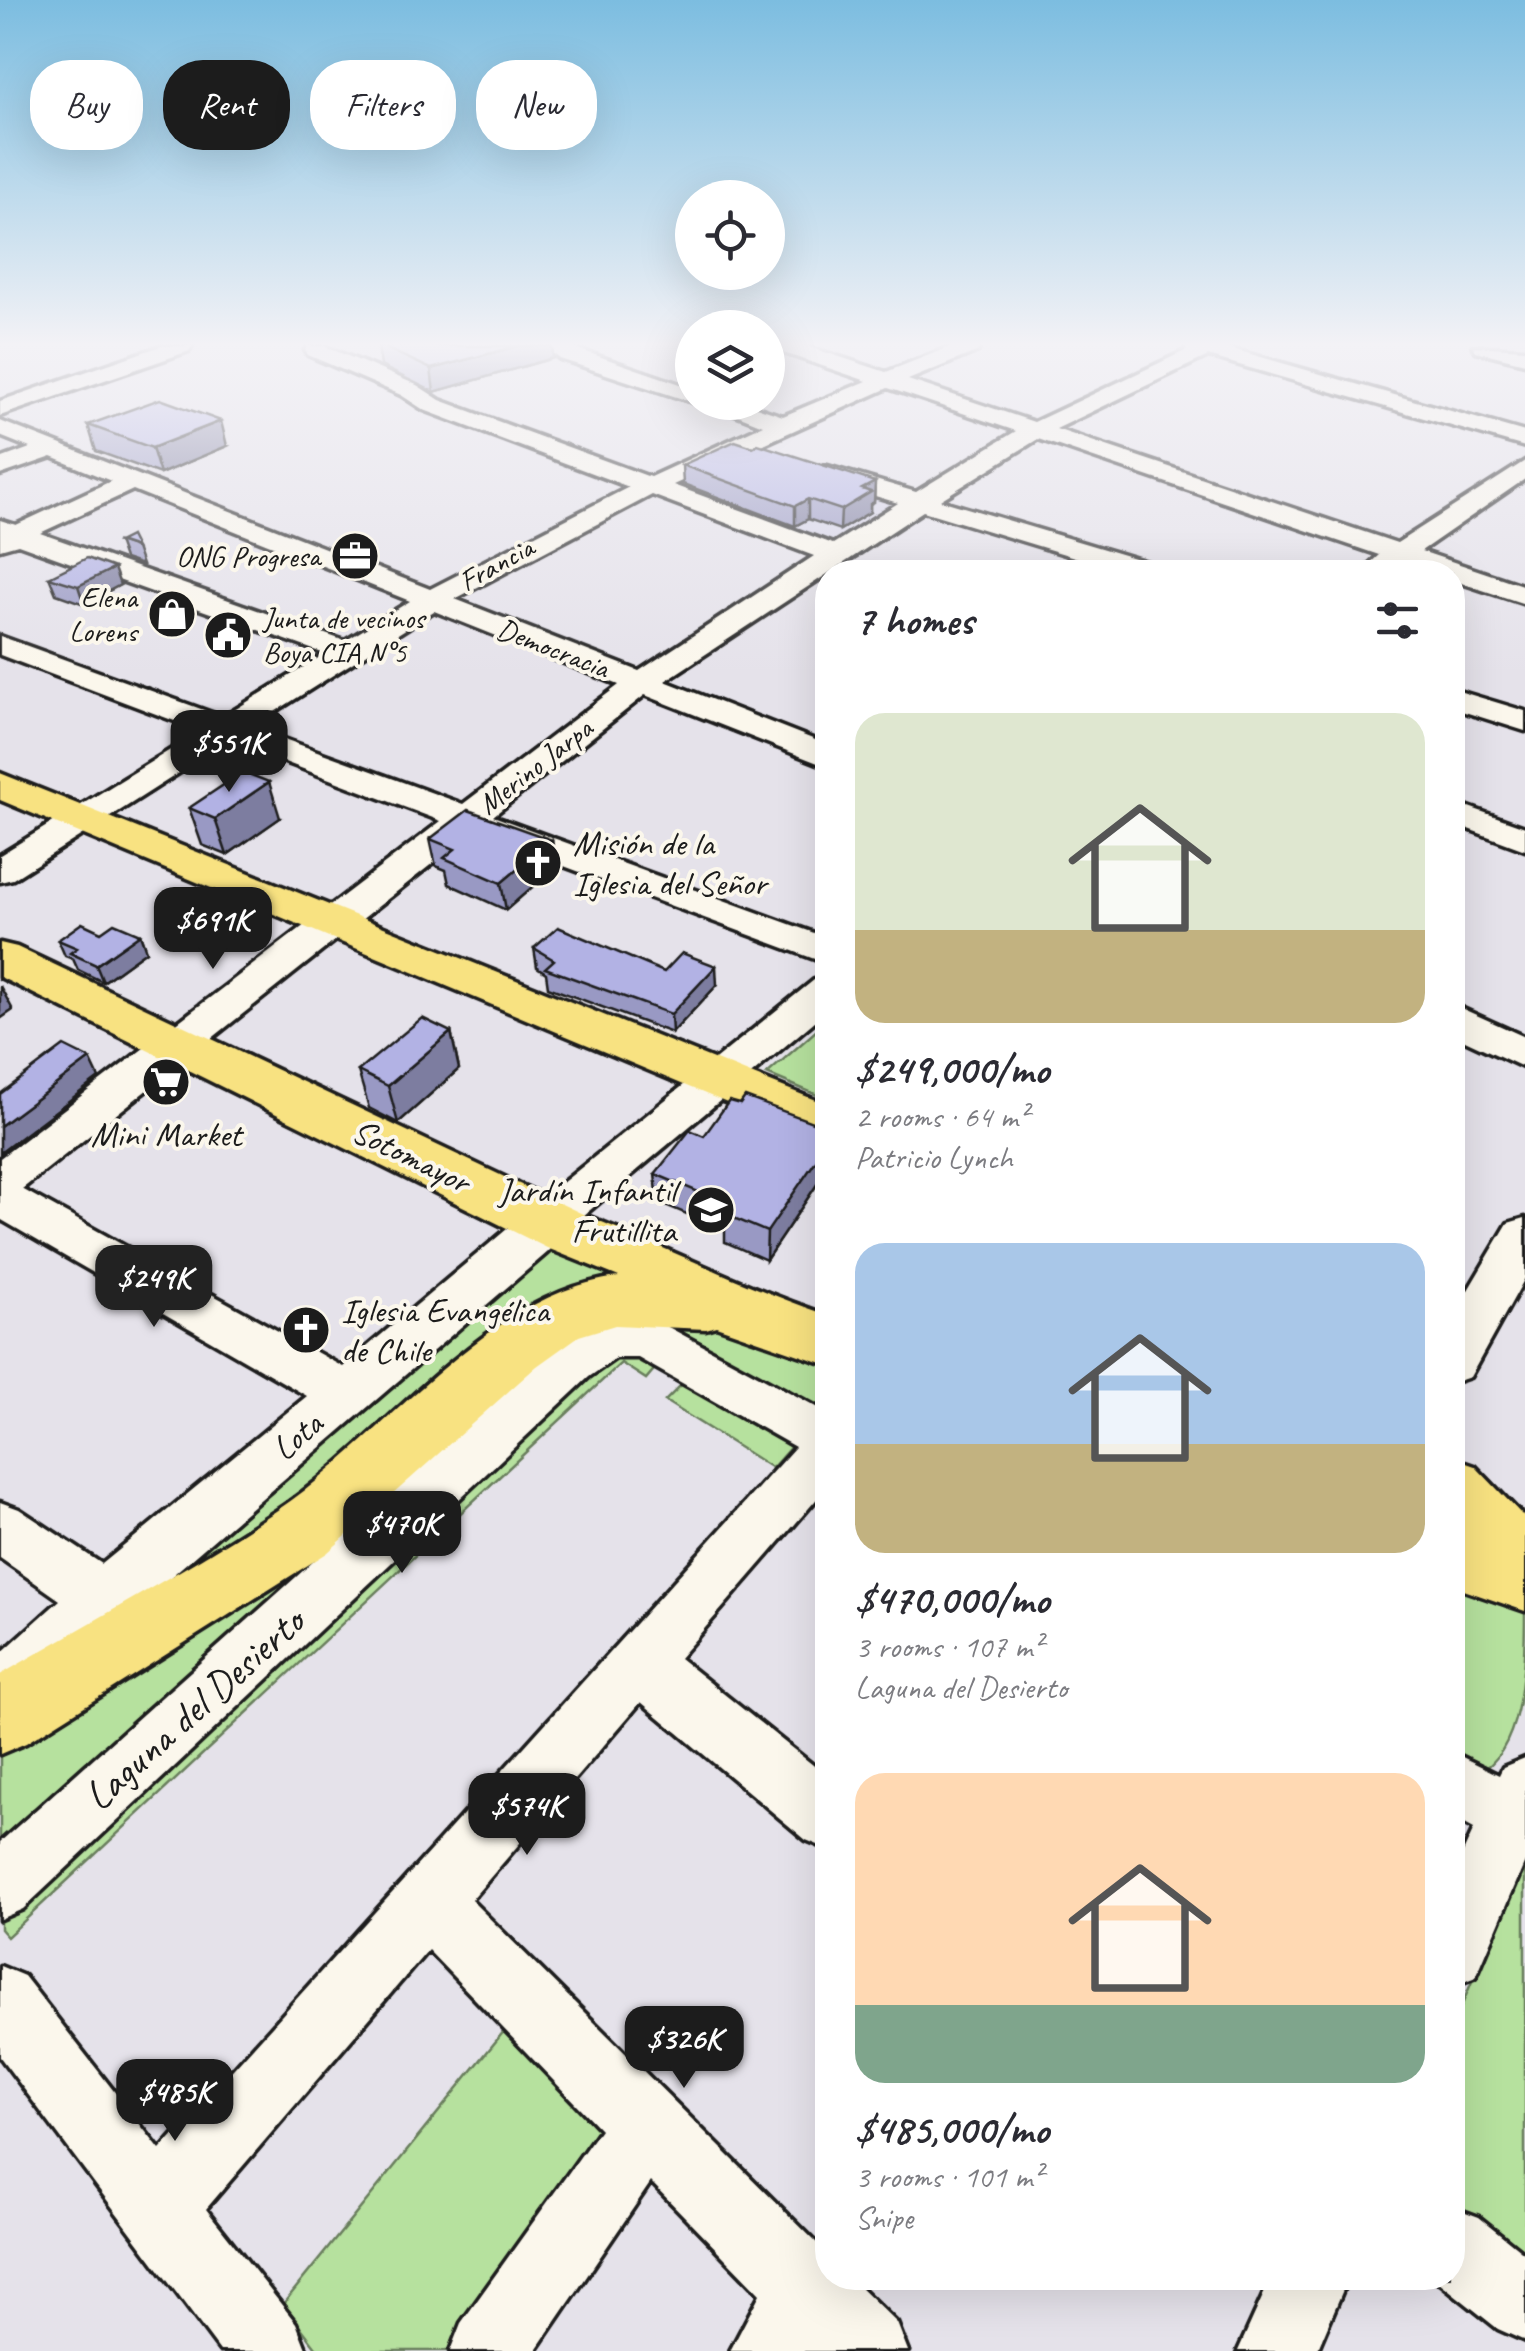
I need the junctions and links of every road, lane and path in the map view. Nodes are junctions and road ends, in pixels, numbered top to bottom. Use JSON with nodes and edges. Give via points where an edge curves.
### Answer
{"nodes":[{"id":1,"x":32,"y":456,"type":"edge"},
{"id":2,"x":71,"y":456,"type":"edge"},
{"id":3,"x":568,"y":456,"type":"edge"},
{"id":4,"x":718,"y":456,"type":"edge"},
{"id":5,"x":770,"y":456,"type":"edge"},
{"id":6,"x":993,"y":456,"type":"edge"},
{"id":7,"x":1112,"y":456,"type":"edge"},
{"id":8,"x":0,"y":468,"type":"edge"},
{"id":9,"x":1525,"y":468,"type":"edge"},
{"id":10,"x":132,"y":481,"type":"junction"},
{"id":11,"x":650,"y":486,"type":"junction"},
{"id":12,"x":918,"y":502,"type":"junction"},
{"id":13,"x":5,"y":535,"type":"edge"},
{"id":14,"x":1398,"y":552,"type":"junction"},
{"id":15,"x":834,"y":554,"type":"junction"},
{"id":16,"x":825,"y":560,"type":"edge"},
{"id":17,"x":1111,"y":560,"type":"edge"},
{"id":18,"x":1387,"y":560,"type":"edge"},
{"id":19,"x":1422,"y":560,"type":"edge"},
{"id":20,"x":815,"y":567,"type":"edge"},
{"id":21,"x":1465,"y":575,"type":"edge"},
{"id":22,"x":796,"y":580,"type":"junction"},
{"id":23,"x":815,"y":587,"type":"edge"},
{"id":24,"x":1525,"y":595,"type":"edge"},
{"id":25,"x":430,"y":600,"type":"junction"},
{"id":26,"x":0,"y":646,"type":"edge"},
{"id":27,"x":348,"y":652,"type":"junction"},
{"id":28,"x":641,"y":683,"type":"junction"},
{"id":29,"x":1465,"y":702,"type":"edge"},
{"id":30,"x":1525,"y":721,"type":"edge"},
{"id":31,"x":226,"y":729,"type":"junction"},
{"id":32,"x":815,"y":752,"type":"edge"},
{"id":33,"x":0,"y":784,"type":"edge"},
{"id":34,"x":1465,"y":815,"type":"edge"},
{"id":35,"x":83,"y":818,"type":"junction"},
{"id":36,"x":470,"y":818,"type":"junction"},
{"id":37,"x":1525,"y":839,"type":"edge"},
{"id":38,"x":0,"y":871,"type":"edge"},
{"id":39,"x":334,"y":923,"type":"junction"},
{"id":40,"x":815,"y":947,"type":"edge"},
{"id":41,"x":0,"y":958,"type":"edge"},
{"id":42,"x":815,"y":1000,"type":"edge"},
{"id":43,"x":1465,"y":1024,"type":"edge"},
{"id":44,"x":177,"y":1044,"type":"junction"},
{"id":45,"x":1525,"y":1054,"type":"edge"},
{"id":46,"x":716,"y":1081,"type":"junction"},
{"id":47,"x":815,"y":1121,"type":"edge"},
{"id":48,"x":0,"y":1182,"type":"edge"},
{"id":49,"x":0,"y":1198,"type":"edge"},
{"id":50,"x":548,"y":1223,"type":"junction"},
{"id":51,"x":1525,"y":1236,"type":"edge"},
{"id":52,"x":729,"y":1306,"type":"junction"},
{"id":53,"x":1480,"y":1321,"type":"edge"},
{"id":54,"x":815,"y":1336,"type":"edge"},
{"id":55,"x":347,"y":1394,"type":"junction"},
{"id":56,"x":815,"y":1432,"type":"edge"},
{"id":57,"x":815,"y":1462,"type":"edge"},
{"id":58,"x":1465,"y":1501,"type":"edge"},
{"id":59,"x":0,"y":1526,"type":"edge"},
{"id":60,"x":1465,"y":1558,"type":"edge"},
{"id":61,"x":1525,"y":1565,"type":"edge"},
{"id":62,"x":1525,"y":1579,"type":"edge"},
{"id":63,"x":104,"y":1598,"type":"junction"},
{"id":64,"x":178,"y":1608,"type":"junction"},
{"id":65,"x":638,"y":1662,"type":"junction"},
{"id":66,"x":0,"y":1694,"type":"edge"},
{"id":67,"x":0,"y":1717,"type":"edge"},
{"id":68,"x":1465,"y":1787,"type":"edge"},
{"id":69,"x":1519,"y":1802,"type":"edge"},
{"id":70,"x":815,"y":1807,"type":"edge"},
{"id":71,"x":0,"y":1886,"type":"edge"},
{"id":72,"x":427,"y":1902,"type":"junction"},
{"id":73,"x":1465,"y":1924,"type":"edge"},
{"id":74,"x":0,"y":2000,"type":"edge"},
{"id":75,"x":647,"y":2125,"type":"junction"},
{"id":76,"x":158,"y":2208,"type":"junction"},
{"id":77,"x":1465,"y":2254,"type":"edge"},
{"id":78,"x":1305,"y":2290,"type":"edge"},
{"id":79,"x":1525,"y":2302,"type":"edge"},
{"id":80,"x":788,"y":2320,"type":"edge"},
{"id":81,"x":268,"y":2351,"type":"edge"},
{"id":82,"x":488,"y":2351,"type":"edge"},
{"id":83,"x":869,"y":2351,"type":"edge"},
{"id":84,"x":1278,"y":2351,"type":"edge"}],
"edges":[{"from":1,"to":8,"type":"street"},
{"from":2,"to":10,"type":"street","name":"Democracia"},
{"from":3,"to":11,"type":"street"},
{"from":4,"to":11,"type":"street","name":"Francia"},
{"from":5,"to":12,"type":"street"},
{"from":6,"to":12,"type":"street","name":"Merino Jarpa"},
{"from":7,"to":14,"type":"street"},
{"from":9,"to":14,"type":"street"},
{"from":10,"to":13,"type":"street"},
{"from":10,"to":25,"type":"street","name":"Democracia"},
{"from":11,"to":15,"type":"street"},
{"from":11,"to":25,"type":"street","name":"Francia"},
{"from":12,"to":15,"type":"street","name":"Merino Jarpa"},
{"from":12,"to":17,"type":"street"},
{"from":13,"to":27,"type":"street"},
{"from":14,"to":18,"type":"street"},
{"from":14,"to":19,"type":"street"},
{"from":15,"to":16,"type":"street","name":"Merino Jarpa"},
{"from":20,"to":22,"type":"street","name":"Merino Jarpa"},
{"from":21,"to":24,"type":"street"},
{"from":22,"to":23,"type":"street"},
{"from":22,"to":28,"type":"street","name":"Merino Jarpa"},
{"from":25,"to":27,"type":"street","name":"Francia"},
{"from":25,"to":28,"type":"street","name":"Democracia"},
{"from":26,"to":31,"type":"street"},
{"from":27,"to":31,"type":"street","name":"Francia"},
{"from":28,"to":32,"type":"street","name":"Democracia"},
{"from":28,"to":36,"type":"street","name":"Merino Jarpa"},
{"from":29,"to":30,"type":"street"},
{"from":31,"to":35,"type":"street","name":"Francia"},
{"from":31,"to":36,"type":"street"},
{"from":33,"to":35,"type":"main road"},
{"from":34,"to":37,"type":"street"},
{"from":35,"to":38,"type":"street","name":"Francia"},
{"from":35,"to":39,"type":"main road"},
{"from":36,"to":39,"type":"street","name":"Merino Jarpa"},
{"from":36,"to":40,"type":"street"},
{"from":39,"to":44,"type":"street","name":"Merino Jarpa"},
{"from":39,"to":46,"type":"main road"},
{"from":41,"to":44,"type":"main road","name":"Sotomayor"},
{"from":42,"to":46,"type":"street","name":"Lota"},
{"from":43,"to":45,"type":"street"},
{"from":44,"to":48,"type":"street","name":"Merino Jarpa"},
{"from":44,"to":50,"type":"main road","name":"Sotomayor"},
{"from":46,"to":47,"type":"main road"},
{"from":46,"to":50,"type":"street","name":"Lota"},
{"from":49,"to":55,"type":"street"},
{"from":50,"to":52,"type":"main road","name":"Sotomayor"},
{"from":50,"to":55,"type":"street","name":"Lota"},
{"from":51,"to":53,"type":"street"},
{"from":52,"to":54,"type":"main road","name":"Sotomayor"},
{"from":52,"to":64,"type":"main road","via":[[634,1300],[559,1318],[304,1532]]},
{"from":55,"to":63,"type":"street","name":"Lota"},
{"from":56,"to":71,"type":"street","name":"Laguna del Desierto","via":[[652,1342],[626,1336],[600,1341]]},
{"from":57,"to":65,"type":"street"},
{"from":58,"to":61,"type":"main road"},
{"from":59,"to":63,"type":"street"},
{"from":60,"to":62,"type":"main road"},
{"from":63,"to":64,"type":"street","via":[[146,1609]]},
{"from":63,"to":66,"type":"street","name":"Lota"},
{"from":64,"to":67,"type":"main road"},
{"from":65,"to":70,"type":"street"},
{"from":65,"to":72,"type":"street"},
{"from":68,"to":69,"type":"street"},
{"from":69,"to":73,"type":"street"},
{"from":72,"to":75,"type":"street"},
{"from":72,"to":76,"type":"street"},
{"from":74,"to":76,"type":"street"},
{"from":75,"to":80,"type":"street"},
{"from":75,"to":82,"type":"street"},
{"from":76,"to":81,"type":"street"},
{"from":77,"to":79,"type":"street"},
{"from":78,"to":84,"type":"street"},
{"from":80,"to":83,"type":"street"}]}
